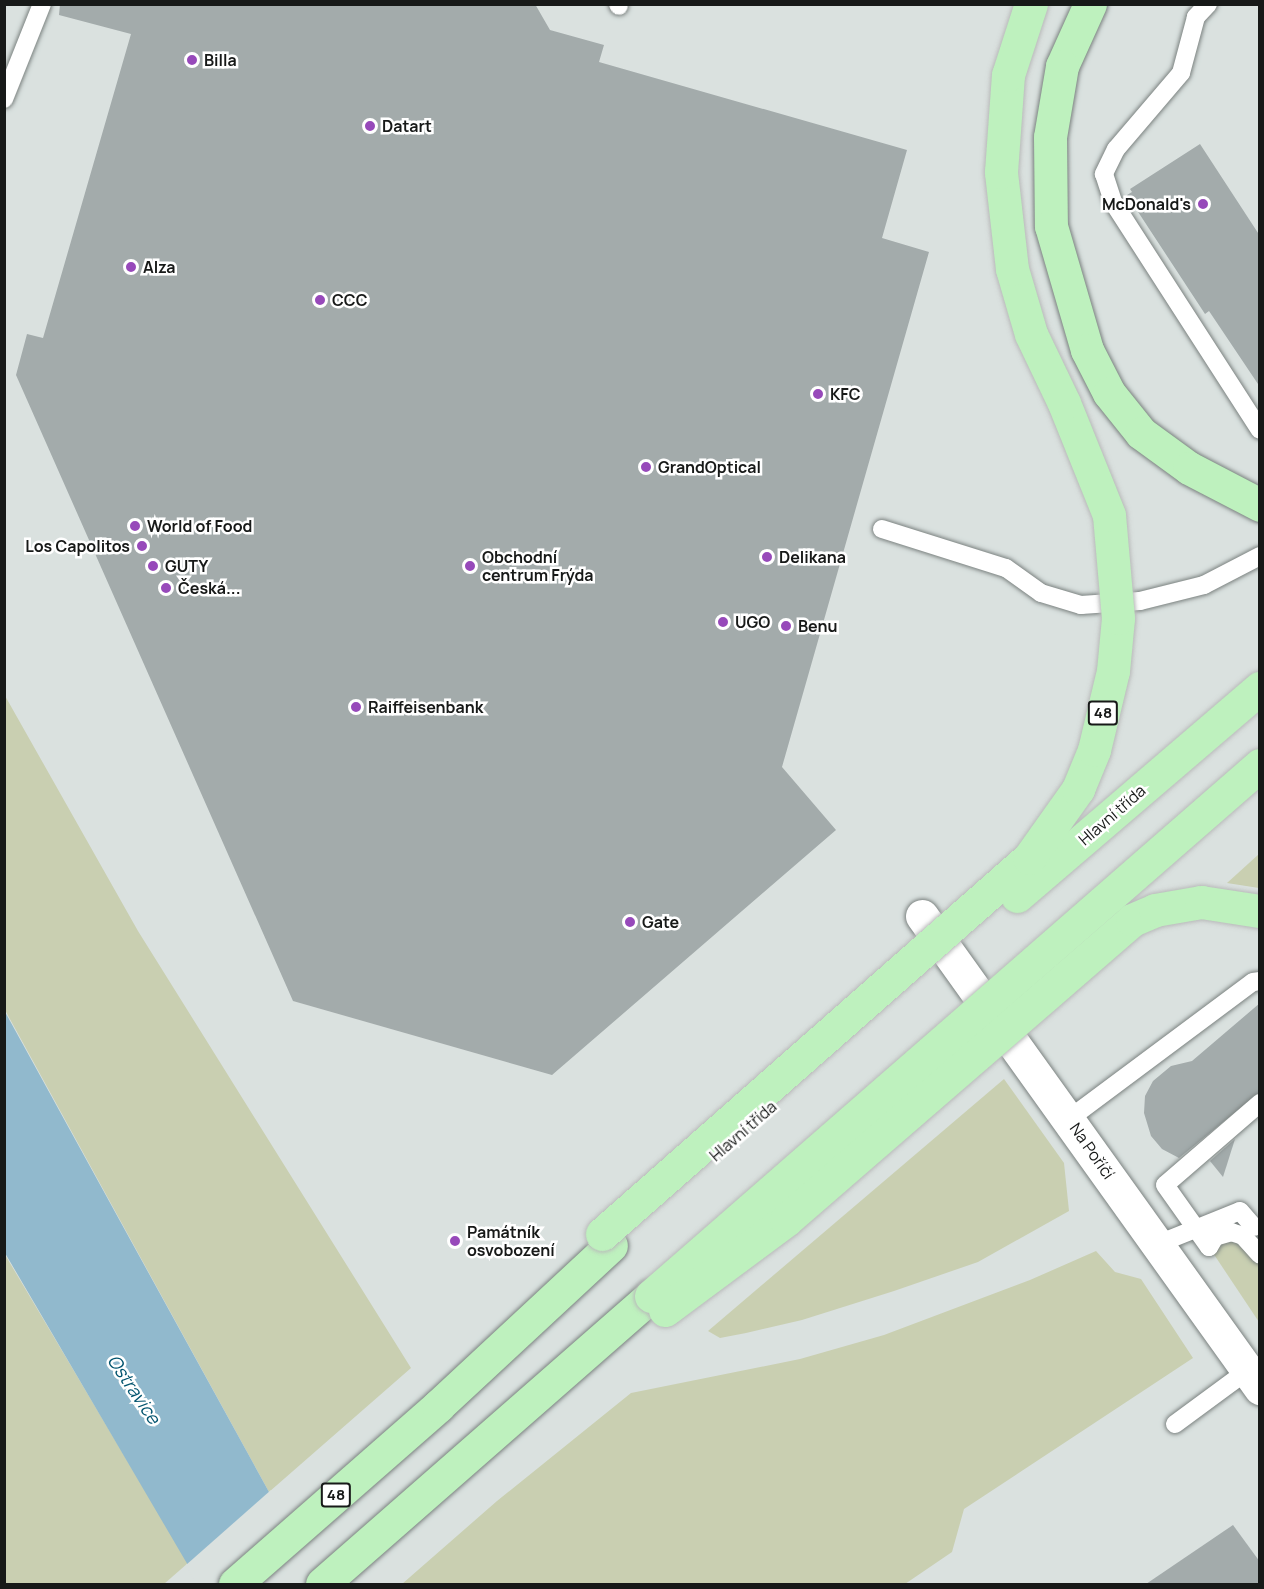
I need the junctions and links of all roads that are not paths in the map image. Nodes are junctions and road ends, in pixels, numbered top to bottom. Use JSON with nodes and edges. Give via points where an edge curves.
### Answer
{"nodes":[{"id":1,"x":42,"y":4,"type":"edge"},
{"id":2,"x":1032,"y":4,"type":"edge"},
{"id":3,"x":1090,"y":4,"type":"edge"},
{"id":4,"x":1208,"y":4,"type":"edge"},
{"id":5,"x":4,"y":99,"type":"edge"},
{"id":6,"x":1260,"y":430,"type":"edge"},
{"id":7,"x":1260,"y":505,"type":"edge"},
{"id":8,"x":882,"y":529,"type":"dead end"},
{"id":9,"x":1260,"y":556,"type":"edge"},
{"id":10,"x":1260,"y":688,"type":"edge"},
{"id":11,"x":1260,"y":765,"type":"edge"},
{"id":12,"x":1260,"y":911,"type":"edge"},
{"id":13,"x":922,"y":916,"type":"dead end"},
{"id":14,"x":1260,"y":981,"type":"edge"},
{"id":15,"x":1260,"y":1104,"type":"edge"},
{"id":16,"x":1069,"y":1119,"type":"junction"},
{"id":17,"x":1254,"y":1227,"type":"dead end"},
{"id":18,"x":1196,"y":1229,"type":"junction"},
{"id":19,"x":607,"y":1239,"type":"junction"},
{"id":20,"x":1158,"y":1244,"type":"junction"},
{"id":21,"x":1260,"y":1255,"type":"edge"},
{"id":22,"x":658,"y":1303,"type":"junction"},
{"id":23,"x":1253,"y":1379,"type":"edge"},
{"id":24,"x":1175,"y":1424,"type":"dead end"},
{"id":25,"x":235,"y":1584,"type":"edge"},
{"id":26,"x":322,"y":1584,"type":"edge"}],
"edges":[{"from":1,"to":5,"type":"lane"},
{"from":2,"to":19,"type":"main road","number":"48","bridge":true,"via":[[1008,75],[1001,172],[1012,269],[1031,334],[1109,515],[1118,618],[1113,671],[1094,750],[1078,789],[1029,858]]},
{"from":3,"to":7,"type":"main road","via":[[1062,66],[1050,137],[1051,225],[1087,350],[1109,393],[1141,433],[1189,468]]},
{"from":4,"to":6,"type":"lane","via":[[1196,17],[1181,73],[1116,149],[1104,174],[1113,202]]},
{"from":8,"to":9,"type":"lane","via":[[1006,568],[1041,593],[1081,605],[1140,601],[1204,585]]},
{"from":10,"to":19,"type":"main road","name":"Hlavní třída","number":"48","bridge":true},
{"from":11,"to":22,"type":"main road","bridge":true},
{"from":12,"to":22,"type":"main road","bridge":true,"via":[[1200,902],[1155,910],[1132,920],[786,1220]]},
{"from":13,"to":16,"type":"street","name":"Na Poříčí"},
{"from":14,"to":16,"type":"lane","via":[[1253,982]]},
{"from":15,"to":18,"type":"lane","via":[[1165,1185]]},
{"from":16,"to":20,"type":"street","name":"Na Poříčí"},
{"from":17,"to":18,"type":"lane","via":[[1244,1208]]},
{"from":18,"to":20,"type":"lane"},
{"from":18,"to":21,"type":"lane","via":[[1209,1247],[1215,1237],[1231,1232],[1244,1236]]},
{"from":19,"to":25,"type":"main road","number":"48","via":[[438,1406]]},
{"from":20,"to":23,"type":"street","name":"Na Poříčí"},
{"from":22,"to":26,"type":"main road","via":[[466,1458]]},
{"from":23,"to":24,"type":"lane"}]}
